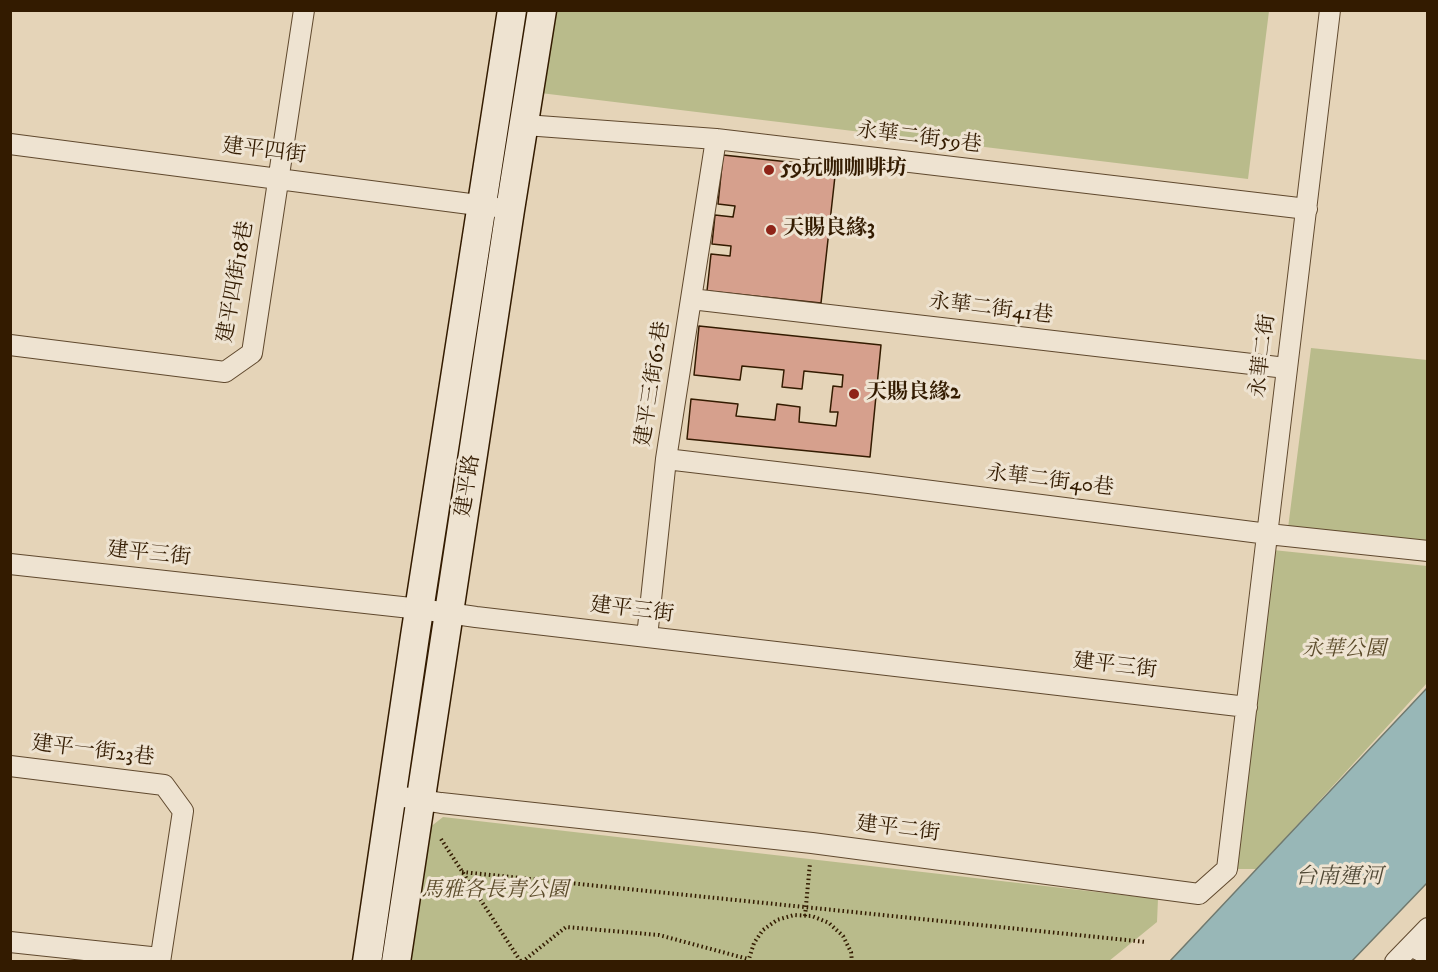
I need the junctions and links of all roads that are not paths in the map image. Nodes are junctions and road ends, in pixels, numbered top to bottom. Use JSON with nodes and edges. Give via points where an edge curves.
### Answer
{"nodes":[{"id":1,"x":304,"y":10,"type":"edge"},
{"id":2,"x":512,"y":10,"type":"edge"},
{"id":3,"x":542,"y":10,"type":"edge"},
{"id":4,"x":1330,"y":10,"type":"edge"},
{"id":5,"x":525,"y":125,"type":"junction"},
{"id":6,"x":716,"y":139,"type":"junction"},
{"id":7,"x":10,"y":144,"type":"edge"},
{"id":8,"x":279,"y":178,"type":"junction"},
{"id":9,"x":482,"y":206,"type":"junction"},
{"id":10,"x":1307,"y":209,"type":"junction"},
{"id":11,"x":510,"y":210,"type":"junction"},
{"id":12,"x":692,"y":299,"type":"junction"},
{"id":13,"x":10,"y":345,"type":"edge"},
{"id":14,"x":1286,"y":368,"type":"junction"},
{"id":15,"x":666,"y":459,"type":"junction"},
{"id":16,"x":1268,"y":534,"type":"junction"},
{"id":17,"x":1428,"y":551,"type":"edge"},
{"id":18,"x":10,"y":564,"type":"edge"},
{"id":19,"x":420,"y":609,"type":"junction"},
{"id":20,"x":450,"y":614,"type":"junction"},
{"id":21,"x":648,"y":637,"type":"junction"},
{"id":22,"x":1248,"y":707,"type":"junction"},
{"id":23,"x":10,"y":766,"type":"edge"},
{"id":24,"x":392,"y":795,"type":"junction"},
{"id":25,"x":431,"y":801,"type":"junction"},
{"id":26,"x":1428,"y":928,"type":"edge"},
{"id":27,"x":10,"y":942,"type":"edge"},
{"id":28,"x":1419,"y":951,"type":"edge"},
{"id":29,"x":160,"y":960,"type":"edge"},
{"id":30,"x":367,"y":962,"type":"edge"},
{"id":31,"x":396,"y":962,"type":"edge"},
{"id":32,"x":1395,"y":962,"type":"edge"}],
"edges":[{"from":1,"to":8,"type":"street","name":"建平四街18巷"},
{"from":2,"to":9,"type":"street","name":"建平路"},
{"from":3,"to":5,"type":"street","name":"建平路"},
{"from":4,"to":10,"type":"street","name":"永華二街"},
{"from":5,"to":6,"type":"street","name":"永華二街59巷"},
{"from":5,"to":11,"type":"street","name":"建平路"},
{"from":6,"to":10,"type":"street","name":"永華二街59巷"},
{"from":6,"to":12,"type":"street","name":"建平三街62巷"},
{"from":7,"to":8,"type":"street","name":"建平四街"},
{"from":8,"to":9,"type":"street","name":"建平四街"},
{"from":8,"to":13,"type":"street","name":"建平四街18巷","via":[[252,353],[225,372]]},
{"from":9,"to":11,"type":"street","name":"建平四街"},
{"from":9,"to":19,"type":"street","name":"建平路"},
{"from":10,"to":14,"type":"street","name":"永華二街"},
{"from":11,"to":20,"type":"street","name":"建平路"},
{"from":12,"to":14,"type":"street","name":"永華二街41巷"},
{"from":12,"to":15,"type":"street","name":"建平三街62巷"},
{"from":14,"to":16,"type":"street","name":"永華二街"},
{"from":15,"to":16,"type":"street","name":"永華二街40巷"},
{"from":15,"to":21,"type":"street","name":"建平三街62巷"},
{"from":16,"to":17,"type":"street","name":"永華二街40巷"},
{"from":16,"to":22,"type":"street","name":"永華二街"},
{"from":18,"to":19,"type":"street","name":"建平三街"},
{"from":19,"to":20,"type":"street","name":"建平三街"},
{"from":19,"to":24,"type":"street","name":"建平路"},
{"from":20,"to":21,"type":"street","name":"建平三街"},
{"from":20,"to":25,"type":"street","name":"建平路"},
{"from":21,"to":22,"type":"street","name":"建平三街"},
{"from":22,"to":25,"type":"street","name":"建平二街","via":[[1227,869],[1199,894],[812,843]]},
{"from":23,"to":29,"type":"street","name":"建平一街23巷","via":[[164,785],[183,811]]},
{"from":24,"to":25,"type":"street","name":"建平二街"},
{"from":24,"to":30,"type":"street","name":"建平路"},
{"from":25,"to":31,"type":"street","name":"建平路"},
{"from":26,"to":28,"type":"street"},
{"from":27,"to":29,"type":"street"},
{"from":28,"to":32,"type":"street"}]}
